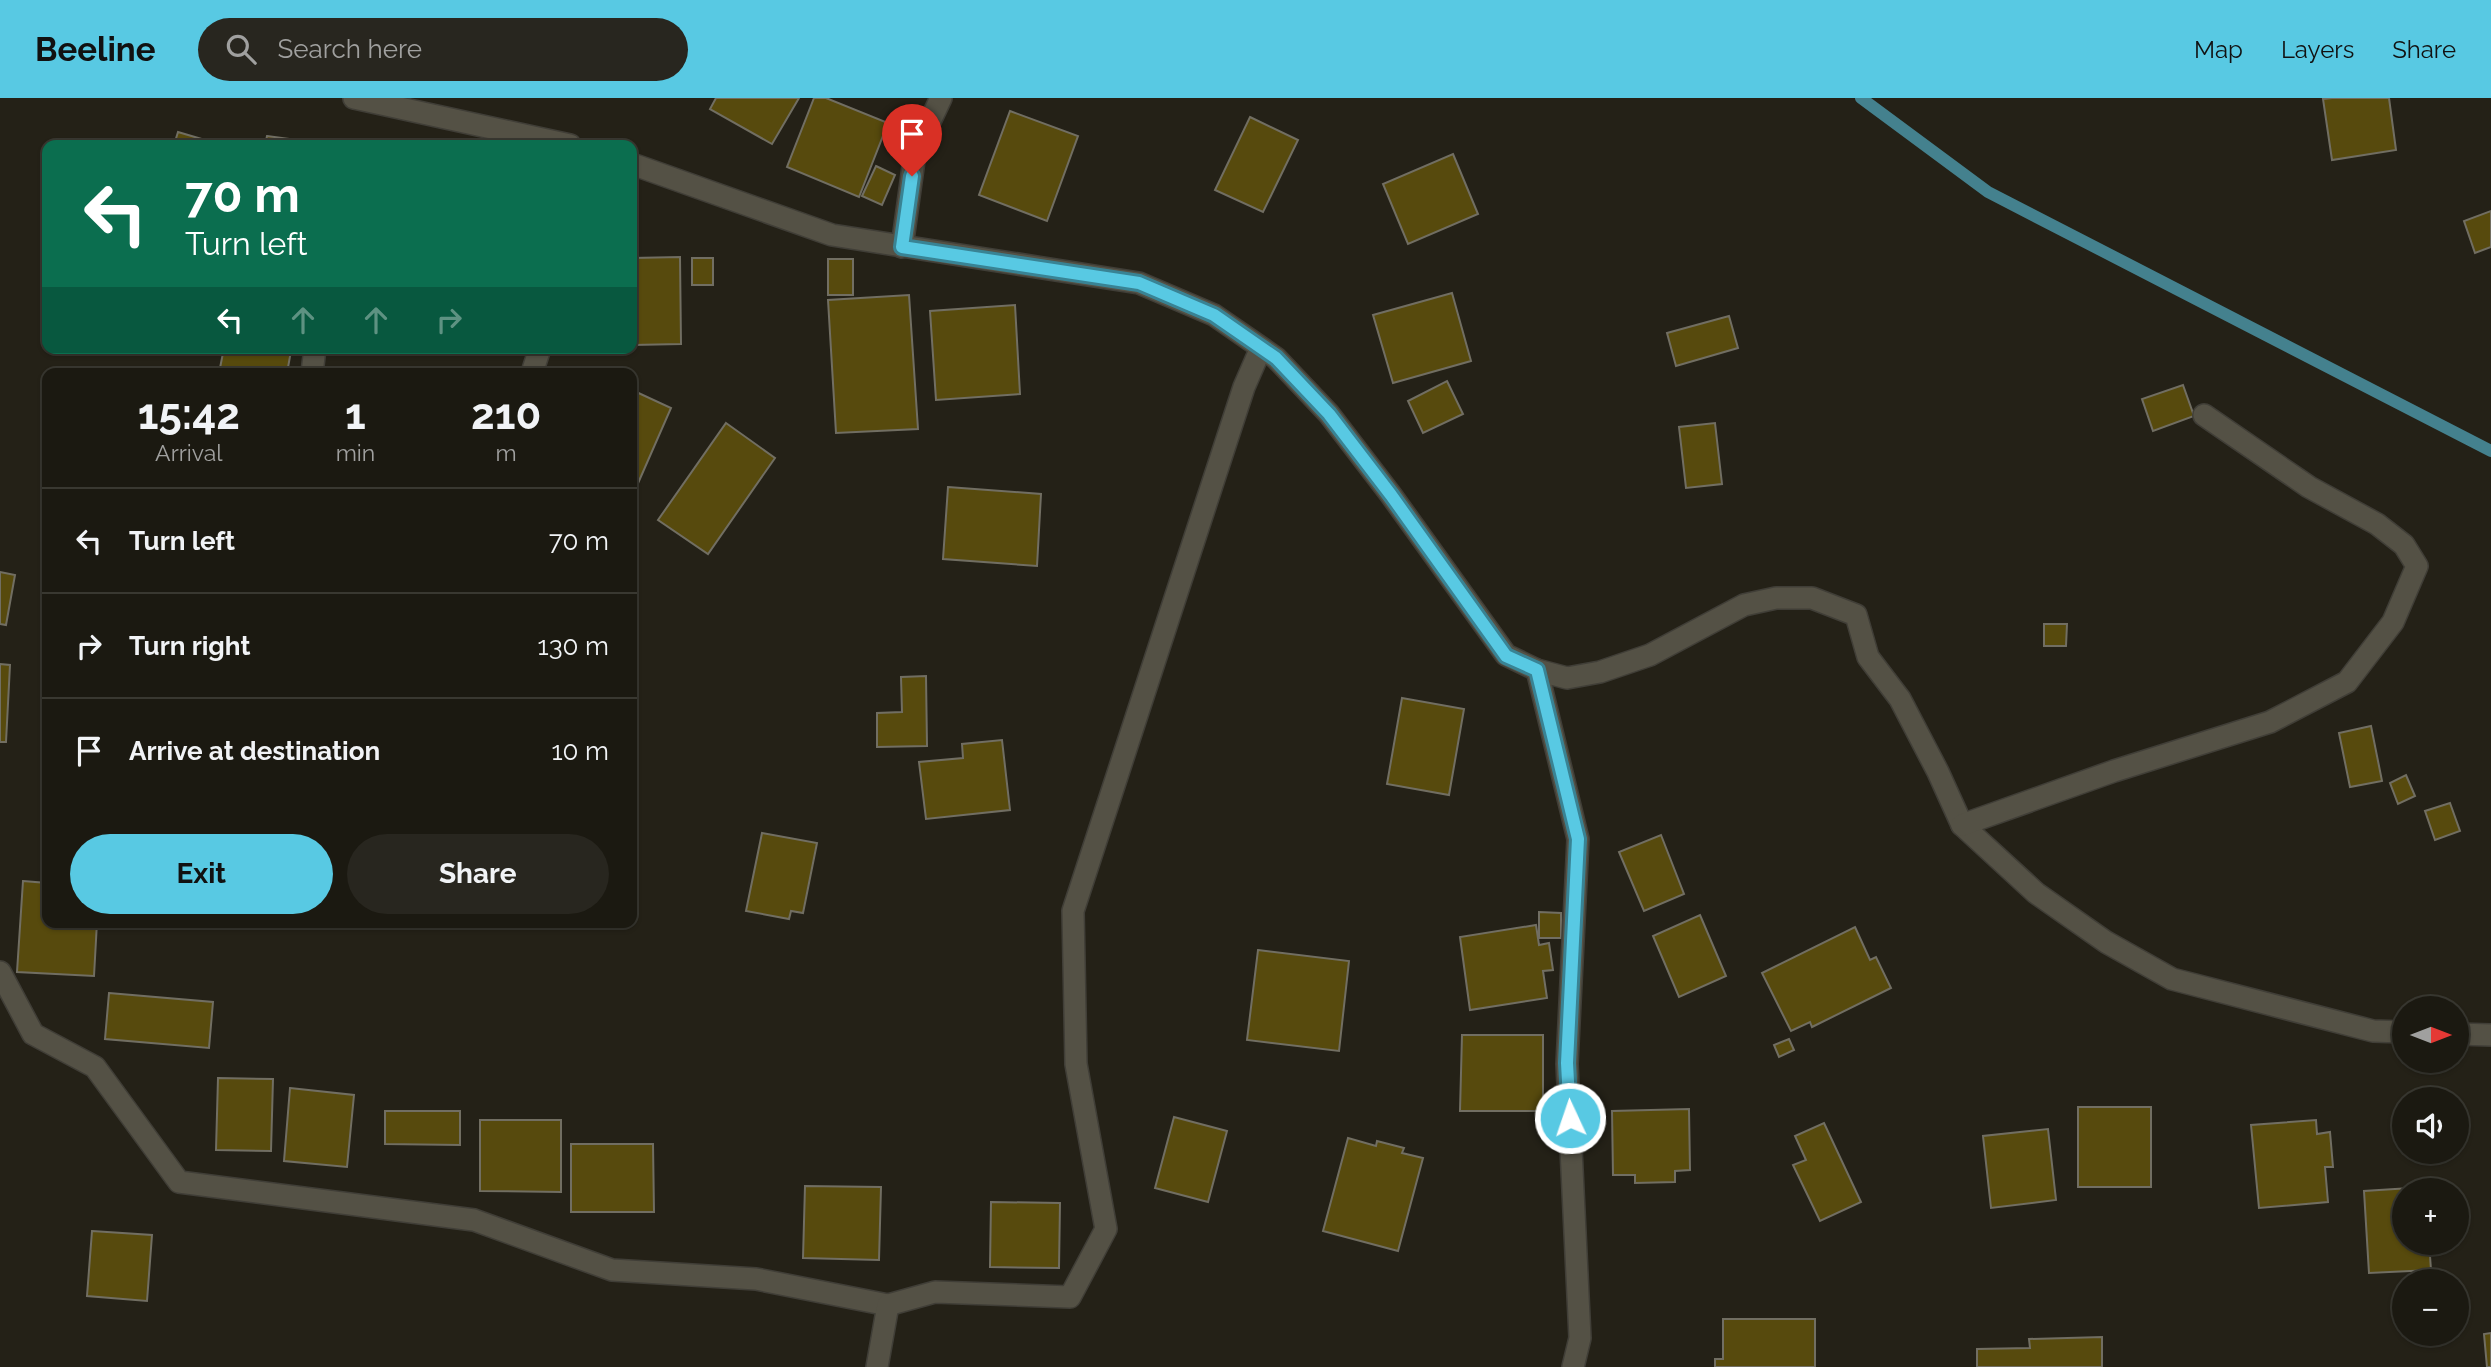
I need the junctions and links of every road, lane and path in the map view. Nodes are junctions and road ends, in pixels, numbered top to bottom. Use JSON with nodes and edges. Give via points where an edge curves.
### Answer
{"nodes":[{"id":1,"x":354,"y":98,"type":"edge"},
{"id":2,"x":941,"y":98,"type":"edge"},
{"id":3,"x":547,"y":140,"type":"edge"},
{"id":4,"x":637,"y":166,"type":"edge"},
{"id":5,"x":902,"y":247,"type":"junction"},
{"id":6,"x":1261,"y":348,"type":"junction"},
{"id":7,"x":2204,"y":415,"type":"dead end"},
{"id":8,"x":1537,"y":670,"type":"junction"},
{"id":9,"x":1962,"y":825,"type":"junction"},
{"id":10,"x":0,"y":972,"type":"edge"},
{"id":11,"x":2392,"y":1032,"type":"edge"},
{"id":12,"x":2469,"y":1034,"type":"edge"},
{"id":13,"x":2491,"y":1035,"type":"edge"},
{"id":14,"x":888,"y":1305,"type":"junction"},
{"id":15,"x":877,"y":1367,"type":"edge"},
{"id":16,"x":1573,"y":1367,"type":"edge"}],
"edges":[{"from":1,"to":3,"type":"street"},
{"from":2,"to":5,"type":"street","via":[[915,152]]},
{"from":4,"to":5,"type":"street","via":[[832,235]]},
{"from":5,"to":6,"type":"street","via":[[1139,283],[1214,315]]},
{"from":6,"to":8,"type":"street","via":[[1329,414],[1506,656]]},
{"from":6,"to":14,"type":"street","via":[[1244,387],[1073,911],[1076,1064],[1106,1228],[1070,1297],[935,1293]]},
{"from":7,"to":9,"type":"street","via":[[2404,545],[2417,566],[2393,622],[2347,682],[2270,722]]},
{"from":8,"to":9,"type":"street","via":[[1567,678],[1600,672],[1650,656],[1744,605],[1776,598],[1812,598],[1856,615],[1868,657],[1900,699]]},
{"from":8,"to":16,"type":"street","via":[[1578,839],[1567,1063],[1580,1338]]},
{"from":9,"to":11,"type":"street","via":[[2035,892],[2106,942],[2172,979],[2373,1031]]},
{"from":10,"to":14,"type":"street","via":[[33,1034],[95,1067],[179,1182],[474,1220],[612,1270],[756,1279]]},
{"from":12,"to":13,"type":"street"},
{"from":14,"to":15,"type":"street"}]}
